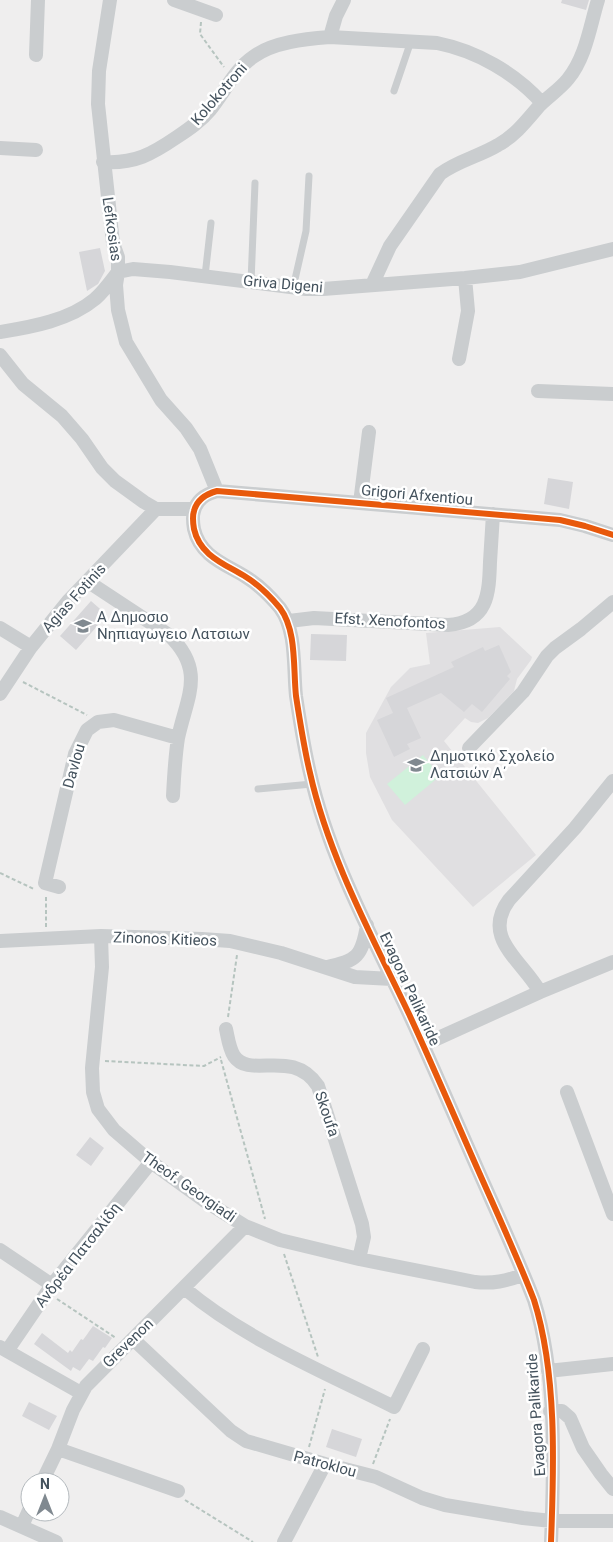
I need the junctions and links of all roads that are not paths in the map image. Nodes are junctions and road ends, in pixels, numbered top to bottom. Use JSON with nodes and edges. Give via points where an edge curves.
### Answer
{"nodes":[{"id":1,"x":38,"y":0,"type":"edge"},
{"id":2,"x":110,"y":0,"type":"edge"},
{"id":3,"x":174,"y":0,"type":"edge"},
{"id":4,"x":344,"y":0,"type":"edge"},
{"id":5,"x":598,"y":0,"type":"edge"},
{"id":6,"x":216,"y":15,"type":"dead end"},
{"id":7,"x":330,"y":37,"type":"junction"},
{"id":8,"x":410,"y":41,"type":"junction"},
{"id":9,"x":36,"y":55,"type":"dead end"},
{"id":10,"x":394,"y":91,"type":"dead end"},
{"id":11,"x":542,"y":103,"type":"junction"},
{"id":12,"x":0,"y":148,"type":"edge"},
{"id":13,"x":36,"y":150,"type":"dead end"},
{"id":14,"x":104,"y":162,"type":"junction"},
{"id":15,"x":309,"y":176,"type":"dead end"},
{"id":16,"x":255,"y":183,"type":"dead end"},
{"id":17,"x":211,"y":223,"type":"dead end"},
{"id":18,"x":613,"y":249,"type":"edge"},
{"id":19,"x":118,"y":272,"type":"junction"},
{"id":20,"x":205,"y":276,"type":"junction"},
{"id":21,"x":465,"y":278,"type":"junction"},
{"id":22,"x":251,"y":282,"type":"junction"},
{"id":23,"x":372,"y":285,"type":"junction"},
{"id":24,"x":293,"y":288,"type":"junction"},
{"id":25,"x":0,"y":332,"type":"edge"},
{"id":26,"x":0,"y":355,"type":"edge"},
{"id":27,"x":459,"y":359,"type":"dead end"},
{"id":28,"x":538,"y":391,"type":"dead end"},
{"id":29,"x":613,"y":394,"type":"edge"},
{"id":30,"x":369,"y":432,"type":"dead end"},
{"id":31,"x":217,"y":492,"type":"junction"},
{"id":32,"x":360,"y":503,"type":"junction"},
{"id":33,"x":156,"y":508,"type":"junction"},
{"id":34,"x":194,"y":509,"type":"junction"},
{"id":35,"x":492,"y":514,"type":"junction"},
{"id":36,"x":613,"y":535,"type":"edge"},
{"id":37,"x":87,"y":581,"type":"junction"},
{"id":38,"x":613,"y":602,"type":"edge"},
{"id":39,"x":288,"y":622,"type":"junction"},
{"id":40,"x":0,"y":628,"type":"edge"},
{"id":41,"x":31,"y":647,"type":"junction"},
{"id":42,"x":0,"y":694,"type":"edge"},
{"id":43,"x":178,"y":738,"type":"junction"},
{"id":44,"x":469,"y":748,"type":"dead end"},
{"id":45,"x":613,"y":781,"type":"edge"},
{"id":46,"x":312,"y":784,"type":"junction"},
{"id":47,"x":258,"y":789,"type":"dead end"},
{"id":48,"x":173,"y":796,"type":"dead end"},
{"id":49,"x":59,"y":887,"type":"dead end"},
{"id":50,"x":367,"y":925,"type":"junction"},
{"id":51,"x":101,"y":936,"type":"junction"},
{"id":52,"x":0,"y":941,"type":"edge"},
{"id":53,"x":613,"y":962,"type":"edge"},
{"id":54,"x":326,"y":968,"type":"junction"},
{"id":55,"x":392,"y":979,"type":"junction"},
{"id":56,"x":540,"y":992,"type":"junction"},
{"id":57,"x":226,"y":1029,"type":"road end"},
{"id":58,"x":424,"y":1045,"type":"junction"},
{"id":59,"x":567,"y":1092,"type":"dead end"},
{"id":60,"x":151,"y":1162,"type":"junction"},
{"id":61,"x":613,"y":1214,"type":"edge"},
{"id":62,"x":245,"y":1226,"type":"junction"},
{"id":63,"x":0,"y":1250,"type":"edge"},
{"id":64,"x":359,"y":1259,"type":"junction"},
{"id":65,"x":523,"y":1275,"type":"junction"},
{"id":66,"x":184,"y":1288,"type":"junction"},
{"id":67,"x":49,"y":1289,"type":"junction"},
{"id":68,"x":130,"y":1342,"type":"junction"},
{"id":69,"x":4,"y":1349,"type":"edge"},
{"id":70,"x":423,"y":1349,"type":"dead end"},
{"id":71,"x":613,"y":1364,"type":"edge"},
{"id":72,"x":548,"y":1371,"type":"junction"},
{"id":73,"x":81,"y":1393,"type":"junction"},
{"id":74,"x":550,"y":1411,"type":"junction"},
{"id":75,"x":58,"y":1449,"type":"junction"},
{"id":76,"x":325,"y":1464,"type":"junction"},
{"id":77,"x":47,"y":1472,"type":"edge"},
{"id":78,"x":613,"y":1489,"type":"edge"},
{"id":79,"x":178,"y":1491,"type":"road end"},
{"id":80,"x":0,"y":1517,"type":"edge"},
{"id":81,"x":552,"y":1521,"type":"junction"},
{"id":82,"x":613,"y":1521,"type":"edge"},
{"id":83,"x":24,"y":1522,"type":"edge"},
{"id":84,"x":22,"y":1526,"type":"junction"},
{"id":85,"x":56,"y":1542,"type":"edge"},
{"id":86,"x":284,"y":1542,"type":"edge"},
{"id":87,"x":551,"y":1542,"type":"edge"}],
"edges":[{"from":1,"to":9,"type":"street"},
{"from":2,"to":14,"type":"street","name":"Lefkosias","via":[[98,87]]},
{"from":3,"to":6,"type":"street"},
{"from":4,"to":7,"type":"street"},
{"from":5,"to":11,"type":"street","via":[[576,66],[567,80]]},
{"from":7,"to":8,"type":"street","name":"Kolokotroni"},
{"from":7,"to":14,"type":"street","name":"Kolokotroni","via":[[264,50],[246,63],[201,119],[153,153],[126,162]]},
{"from":8,"to":10,"type":"lane"},
{"from":8,"to":11,"type":"street","name":"Kolokotroni","via":[[452,46],[480,56],[525,86]]},
{"from":11,"to":23,"type":"street","via":[[508,139],[440,174],[390,246]]},
{"from":12,"to":13,"type":"street"},
{"from":14,"to":19,"type":"street","name":"Lefkosias"},
{"from":15,"to":24,"type":"lane","via":[[306,231]]},
{"from":16,"to":22,"type":"lane"},
{"from":17,"to":20,"type":"lane"},
{"from":18,"to":21,"type":"street","name":"Griva Digeni","via":[[520,272]]},
{"from":19,"to":20,"type":"street","name":"Griva Digeni","via":[[133,269]]},
{"from":19,"to":25,"type":"street","via":[[97,298],[74,312],[47,322]]},
{"from":19,"to":31,"type":"street","name":"Lefkosias","via":[[118,310],[126,342],[161,400],[200,449]]},
{"from":20,"to":22,"type":"street","name":"Griva Digeni"},
{"from":21,"to":23,"type":"street","name":"Griva Digeni"},
{"from":21,"to":27,"type":"street","via":[[468,311]]},
{"from":22,"to":24,"type":"street","name":"Griva Digeni"},
{"from":23,"to":24,"type":"street","name":"Griva Digeni","via":[[315,290]]},
{"from":26,"to":33,"type":"street","via":[[15,375],[62,416],[102,468],[130,492]]},
{"from":28,"to":29,"type":"street"},
{"from":30,"to":32,"type":"street"},
{"from":31,"to":32,"type":"street","name":"Grigori Afxentiou"},
{"from":31,"to":34,"type":"street","via":[[201,498]]},
{"from":32,"to":35,"type":"street","name":"Grigori Afxentiou"},
{"from":33,"to":34,"type":"street"},
{"from":33,"to":37,"type":"street","name":"Agias Fotinis"},
{"from":34,"to":39,"type":"street","name":"Evagora Palikaride","via":[[195,532],[203,548],[260,588],[280,608]]},
{"from":35,"to":36,"type":"street","name":"Grigori Afxentiou","via":[[560,520]]},
{"from":35,"to":39,"type":"street","name":"Efst. Xenofontos","via":[[486,602],[468,621],[448,625],[314,618]]},
{"from":37,"to":41,"type":"street","name":"Agias Fotinis"},
{"from":37,"to":43,"type":"street","via":[[169,635],[183,652],[192,679]]},
{"from":38,"to":44,"type":"street","via":[[547,656],[523,692]]},
{"from":39,"to":46,"type":"street","name":"Evagora Palikaride","via":[[300,723]]},
{"from":40,"to":41,"type":"street"},
{"from":41,"to":42,"type":"street","name":"Agias Fotinis"},
{"from":43,"to":48,"type":"street"},
{"from":43,"to":49,"type":"street","name":"Davlou","via":[[120,721],[101,721],[87,730],[77,748],[45,883]]},
{"from":45,"to":56,"type":"street","via":[[576,828],[501,911],[501,938]]},
{"from":46,"to":47,"type":"lane"},
{"from":46,"to":50,"type":"street","name":"Evagora Palikaride","via":[[333,846]]},
{"from":50,"to":54,"type":"street","via":[[365,940],[356,957]]},
{"from":50,"to":55,"type":"street","name":"Evagora Palikaride"},
{"from":51,"to":52,"type":"street","name":"Zinonos Kitieos"},
{"from":51,"to":54,"type":"street","name":"Zinonos Kitieos","via":[[239,943]]},
{"from":51,"to":60,"type":"street","name":"Theof. Georgiadi","via":[[102,967],[93,1092],[107,1123]]},
{"from":53,"to":56,"type":"street"},
{"from":54,"to":55,"type":"street","name":"Zinonos Kitieos","via":[[354,978]]},
{"from":55,"to":58,"type":"street","name":"Evagora Palikaride"},
{"from":56,"to":58,"type":"street"},
{"from":57,"to":64,"type":"street","name":"Skoufa","via":[[226,1055],[250,1066],[285,1065],[300,1070],[318,1086],[362,1224],[364,1238]]},
{"from":58,"to":65,"type":"street","name":"Evagora Palikaride"},
{"from":59,"to":61,"type":"street"},
{"from":60,"to":62,"type":"street","name":"Theof. Georgiadi"},
{"from":60,"to":67,"type":"street","name":"Ανδρέα Πατσαλίδη"},
{"from":62,"to":64,"type":"street","name":"Theof. Georgiadi","via":[[275,1238]]},
{"from":62,"to":66,"type":"street","name":"Grevenon"},
{"from":63,"to":67,"type":"street"},
{"from":64,"to":65,"type":"street","name":"Theof. Georgiadi","via":[[486,1284]]},
{"from":65,"to":72,"type":"street","name":"Evagora Palikaride","via":[[538,1312]]},
{"from":66,"to":68,"type":"street","name":"Grevenon"},
{"from":66,"to":70,"type":"street","via":[[202,1304],[259,1340],[394,1406]]},
{"from":67,"to":69,"type":"street","name":"Ανδρέα Πατσαλίδη"},
{"from":68,"to":73,"type":"street","name":"Grevenon"},
{"from":68,"to":76,"type":"street","name":"Patroklou","via":[[237,1437]]},
{"from":69,"to":73,"type":"street"},
{"from":71,"to":72,"type":"street"},
{"from":72,"to":74,"type":"street","name":"Evagora Palikaride"},
{"from":73,"to":75,"type":"street","name":"Grevenon"},
{"from":74,"to":78,"type":"street","via":[[562,1411],[570,1418],[583,1448]]},
{"from":74,"to":81,"type":"street","name":"Evagora Palikaride"},
{"from":75,"to":77,"type":"street","name":"Grevenon"},
{"from":75,"to":79,"type":"street"},
{"from":76,"to":81,"type":"street","name":"Patroklou","via":[[386,1480],[422,1498],[445,1505]]},
{"from":76,"to":86,"type":"street"},
{"from":80,"to":84,"type":"street"},
{"from":81,"to":82,"type":"street","name":"Patroklou"},
{"from":81,"to":87,"type":"street","name":"Evagora Palikaride"},
{"from":83,"to":84,"type":"street"},
{"from":84,"to":85,"type":"street"}]}
